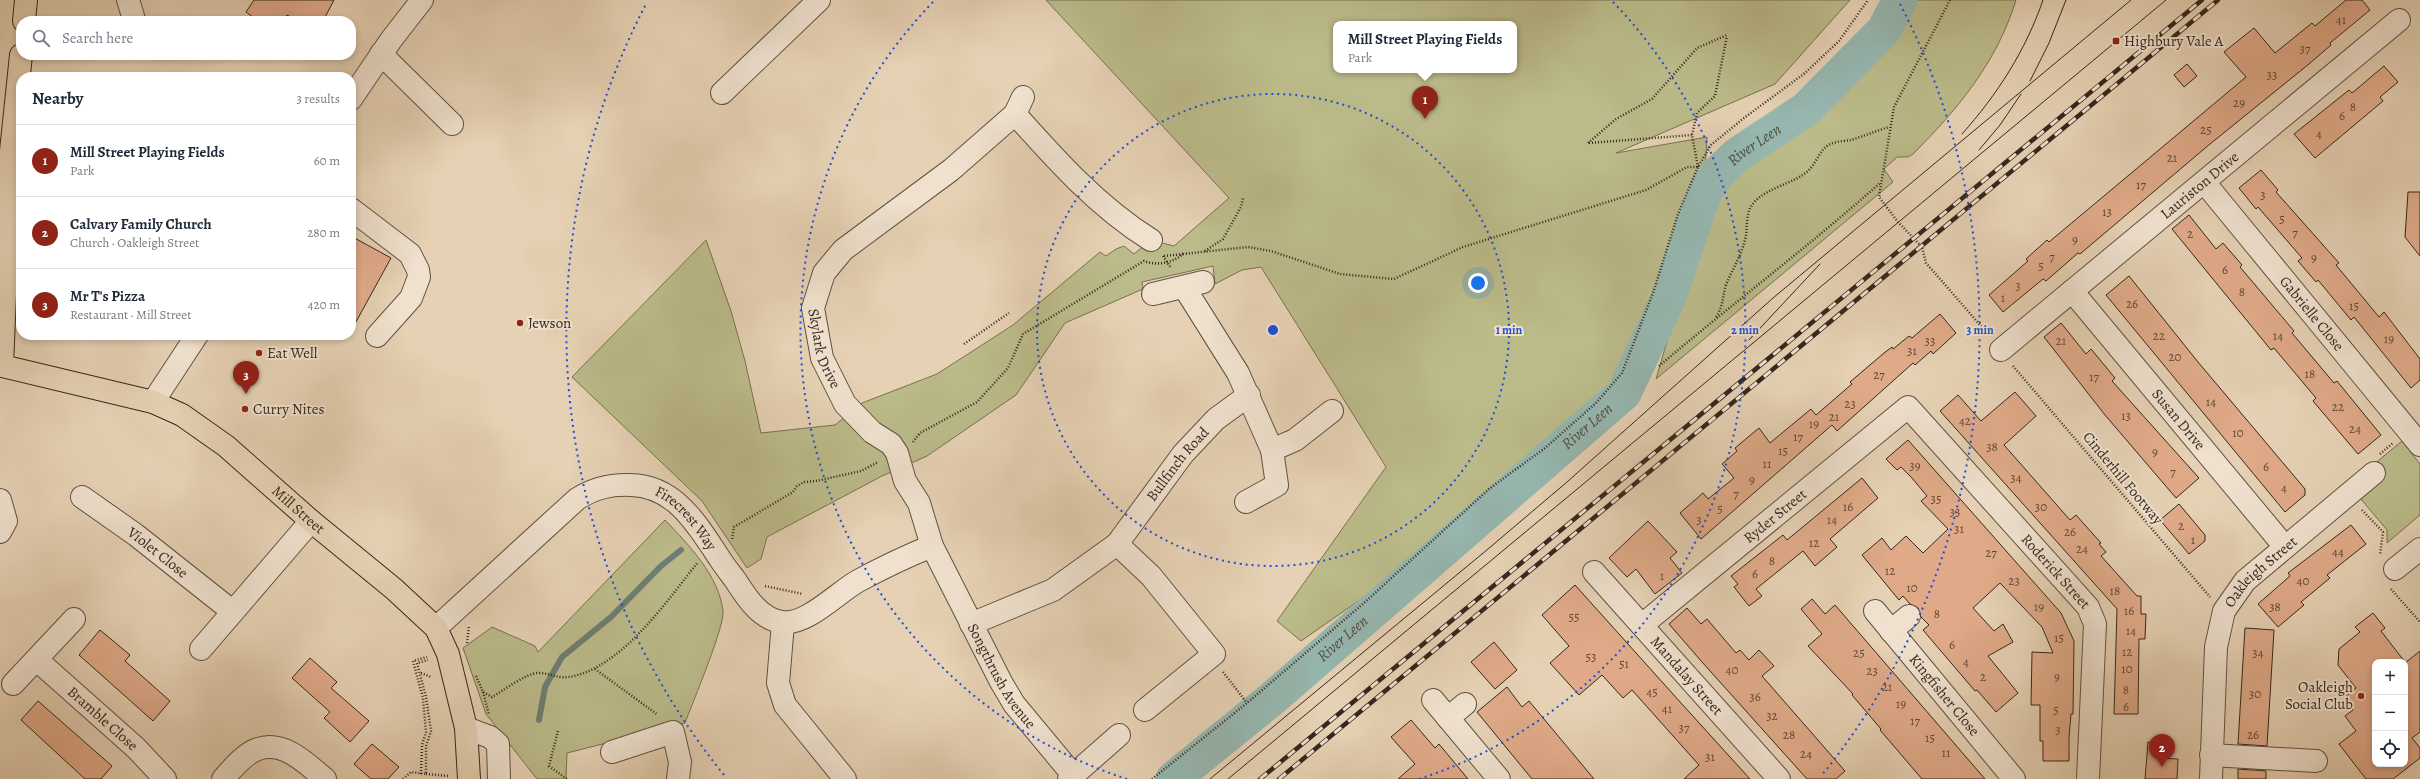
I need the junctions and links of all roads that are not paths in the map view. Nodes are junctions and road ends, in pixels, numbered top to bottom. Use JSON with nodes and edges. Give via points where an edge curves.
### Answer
{"nodes":[{"id":1,"x":26,"y":0,"type":"edge"},
{"id":2,"x":128,"y":0,"type":"edge"},
{"id":3,"x":422,"y":0,"type":"edge"},
{"id":4,"x":819,"y":0,"type":"edge"},
{"id":5,"x":24,"y":16,"type":"edge"},
{"id":6,"x":133,"y":16,"type":"edge"},
{"id":7,"x":2399,"y":20,"type":"dead end"},
{"id":8,"x":381,"y":54,"type":"junction"},
{"id":9,"x":21,"y":60,"type":"edge"},
{"id":10,"x":20,"y":72,"type":"edge"},
{"id":11,"x":356,"y":92,"type":"edge"},
{"id":12,"x":722,"y":93,"type":"dead end"},
{"id":13,"x":452,"y":124,"type":"dead end"},
{"id":14,"x":16,"y":151,"type":"edge"},
{"id":15,"x":2204,"y":182,"type":"junction"},
{"id":16,"x":356,"y":213,"type":"edge"},
{"id":17,"x":1151,"y":240,"type":"road end"},
{"id":18,"x":2072,"y":291,"type":"junction"},
{"id":19,"x":1152,"y":294,"type":"dead end"},
{"id":20,"x":377,"y":336,"type":"dead end"},
{"id":21,"x":194,"y":340,"type":"edge"},
{"id":22,"x":2000,"y":349,"type":"road end"},
{"id":23,"x":1,"y":368,"type":"edge"},
{"id":24,"x":1249,"y":395,"type":"junction"},
{"id":25,"x":153,"y":402,"type":"junction"},
{"id":26,"x":1908,"y":407,"type":"joint"},
{"id":27,"x":1332,"y":411,"type":"dead end"},
{"id":28,"x":2414,"y":438,"type":"edge"},
{"id":29,"x":1272,"y":450,"type":"junction"},
{"id":30,"x":2374,"y":473,"type":"road end"},
{"id":31,"x":82,"y":497,"type":"dead end"},
{"id":32,"x":0,"y":500,"type":"edge"},
{"id":33,"x":1246,"y":502,"type":"dead end"},
{"id":34,"x":311,"y":521,"type":"junction"},
{"id":35,"x":0,"y":532,"type":"edge"},
{"id":36,"x":1116,"y":544,"type":"junction"},
{"id":37,"x":932,"y":546,"type":"junction"},
{"id":38,"x":2285,"y":547,"type":"junction"},
{"id":39,"x":2420,"y":549,"type":"edge"},
{"id":40,"x":1594,"y":572,"type":"dead end"},
{"id":41,"x":2388,"y":572,"type":"road end"},
{"id":42,"x":232,"y":611,"type":"junction"},
{"id":43,"x":1875,"y":611,"type":"dead end"},
{"id":44,"x":1909,"y":616,"type":"dead end"},
{"id":45,"x":74,"y":619,"type":"dead end"},
{"id":46,"x":783,"y":623,"type":"junction"},
{"id":47,"x":972,"y":624,"type":"junction"},
{"id":48,"x":1642,"y":625,"type":"junction"},
{"id":49,"x":436,"y":628,"type":"junction"},
{"id":50,"x":1891,"y":631,"type":"junction"},
{"id":51,"x":201,"y":649,"type":"dead end"},
{"id":52,"x":38,"y":660,"type":"junction"},
{"id":53,"x":13,"y":684,"type":"dead end"},
{"id":54,"x":1433,"y":700,"type":"dead end"},
{"id":55,"x":1465,"y":704,"type":"dead end"},
{"id":56,"x":1145,"y":710,"type":"dead end"},
{"id":57,"x":1448,"y":718,"type":"junction"},
{"id":58,"x":466,"y":728,"type":"junction"},
{"id":59,"x":1119,"y":735,"type":"dead end"},
{"id":60,"x":612,"y":752,"type":"dead end"},
{"id":61,"x":2211,"y":755,"type":"junction"},
{"id":62,"x":2316,"y":760,"type":"dead end"},
{"id":63,"x":839,"y":777,"type":"edge"},
{"id":64,"x":1071,"y":777,"type":"edge"},
{"id":65,"x":165,"y":779,"type":"edge"},
{"id":66,"x":223,"y":779,"type":"edge"},
{"id":67,"x":325,"y":779,"type":"edge"},
{"id":68,"x":469,"y":779,"type":"edge"},
{"id":69,"x":498,"y":779,"type":"edge"},
{"id":70,"x":678,"y":779,"type":"edge"},
{"id":71,"x":1498,"y":779,"type":"edge"},
{"id":72,"x":1779,"y":779,"type":"edge"},
{"id":73,"x":2014,"y":779,"type":"edge"},
{"id":74,"x":2088,"y":779,"type":"edge"},
{"id":75,"x":2211,"y":779,"type":"edge"}],
"edges":[{"from":1,"to":5,"type":"main road"},
{"from":2,"to":6,"type":"street"},
{"from":3,"to":8,"type":"street"},
{"from":4,"to":12,"type":"street"},
{"from":7,"to":15,"type":"street","name":"Lauriston Drive"},
{"from":8,"to":11,"type":"street"},
{"from":8,"to":13,"type":"street"},
{"from":9,"to":10,"type":"main road"},
{"from":14,"to":23,"type":"main road"},
{"from":15,"to":18,"type":"street","name":"Lauriston Drive"},
{"from":15,"to":28,"type":"street","name":"Gabrielle Close"},
{"from":16,"to":20,"type":"street","via":[[410,254],[418,270],[419,277],[411,298]]},
{"from":17,"to":37,"type":"street","name":"Skylark Drive","via":[[1123,222],[1052,156],[1019,106],[951,170],[843,250],[824,273],[813,308],[822,358],[845,404],[872,432],[894,448],[905,481],[919,503]]},
{"from":18,"to":22,"type":"street","name":"Lauriston Drive"},
{"from":18,"to":38,"type":"street","name":"Susan Drive"},
{"from":19,"to":24,"type":"street","via":[[1194,285]]},
{"from":21,"to":25,"type":"street"},
{"from":23,"to":25,"type":"main road","name":"Mill Street"},
{"from":24,"to":29,"type":"street"},
{"from":24,"to":36,"type":"street","name":"Bullfinch Road","via":[[1216,419],[1183,454]]},
{"from":25,"to":34,"type":"main road","name":"Mill Street","via":[[201,427]]},
{"from":26,"to":48,"type":"street","name":"Ryder Street"},
{"from":26,"to":74,"type":"street","name":"Roderick Street","via":[[2088,607],[2095,624]]},
{"from":27,"to":29,"type":"street","via":[[1295,440]]},
{"from":29,"to":33,"type":"street","via":[[1277,485]]},
{"from":30,"to":38,"type":"street","name":"Oakleigh Street"},
{"from":31,"to":42,"type":"street","name":"Violet Close","via":[[136,535]]},
{"from":32,"to":35,"type":"street","via":[[6,521]]},
{"from":34,"to":42,"type":"street"},
{"from":34,"to":49,"type":"main road","name":"Mill Street","via":[[394,589]]},
{"from":36,"to":47,"type":"street","name":"Bullfinch Road","via":[[1054,590]]},
{"from":36,"to":56,"type":"street","via":[[1151,576],[1214,654]]},
{"from":37,"to":46,"type":"street","via":[[857,582],[806,617]]},
{"from":37,"to":47,"type":"street","name":"Songthrush Avenue"},
{"from":38,"to":61,"type":"street","name":"Oakleigh Street","via":[[2245,581],[2224,611],[2216,647]]},
{"from":39,"to":41,"type":"street"},
{"from":40,"to":48,"type":"street","name":"Mandalay Street"},
{"from":42,"to":51,"type":"street"},
{"from":43,"to":50,"type":"street","name":"Kingfisher Close"},
{"from":44,"to":50,"type":"street"},
{"from":45,"to":52,"type":"street"},
{"from":46,"to":49,"type":"street","name":"Firecrest Way","via":[[757,610],[696,522],[678,504],[664,493],[638,485],[602,486],[577,499]]},
{"from":46,"to":63,"type":"street","via":[[778,683],[785,705]]},
{"from":47,"to":64,"type":"street","name":"Songthrush Avenue","via":[[1014,704]]},
{"from":48,"to":72,"type":"street","name":"Mandalay Street"},
{"from":49,"to":58,"type":"main road","name":"Mill Street","via":[[439,655]]},
{"from":50,"to":73,"type":"street","name":"Kingfisher Close"},
{"from":52,"to":53,"type":"street"},
{"from":52,"to":65,"type":"street","name":"Bramble Close","via":[[136,748]]},
{"from":54,"to":57,"type":"street"},
{"from":55,"to":57,"type":"street"},
{"from":57,"to":71,"type":"street"},
{"from":58,"to":68,"type":"main road","name":"Mill Street"},
{"from":58,"to":69,"type":"street","via":[[490,737],[498,744]]},
{"from":59,"to":64,"type":"street","name":"Songthrush Avenue"},
{"from":60,"to":70,"type":"street","via":[[673,732],[680,762]]},
{"from":61,"to":62,"type":"street"},
{"from":61,"to":75,"type":"street","name":"Oakleigh Street"},
{"from":66,"to":67,"type":"street","via":[[258,749],[278,747],[296,755]]}]}
